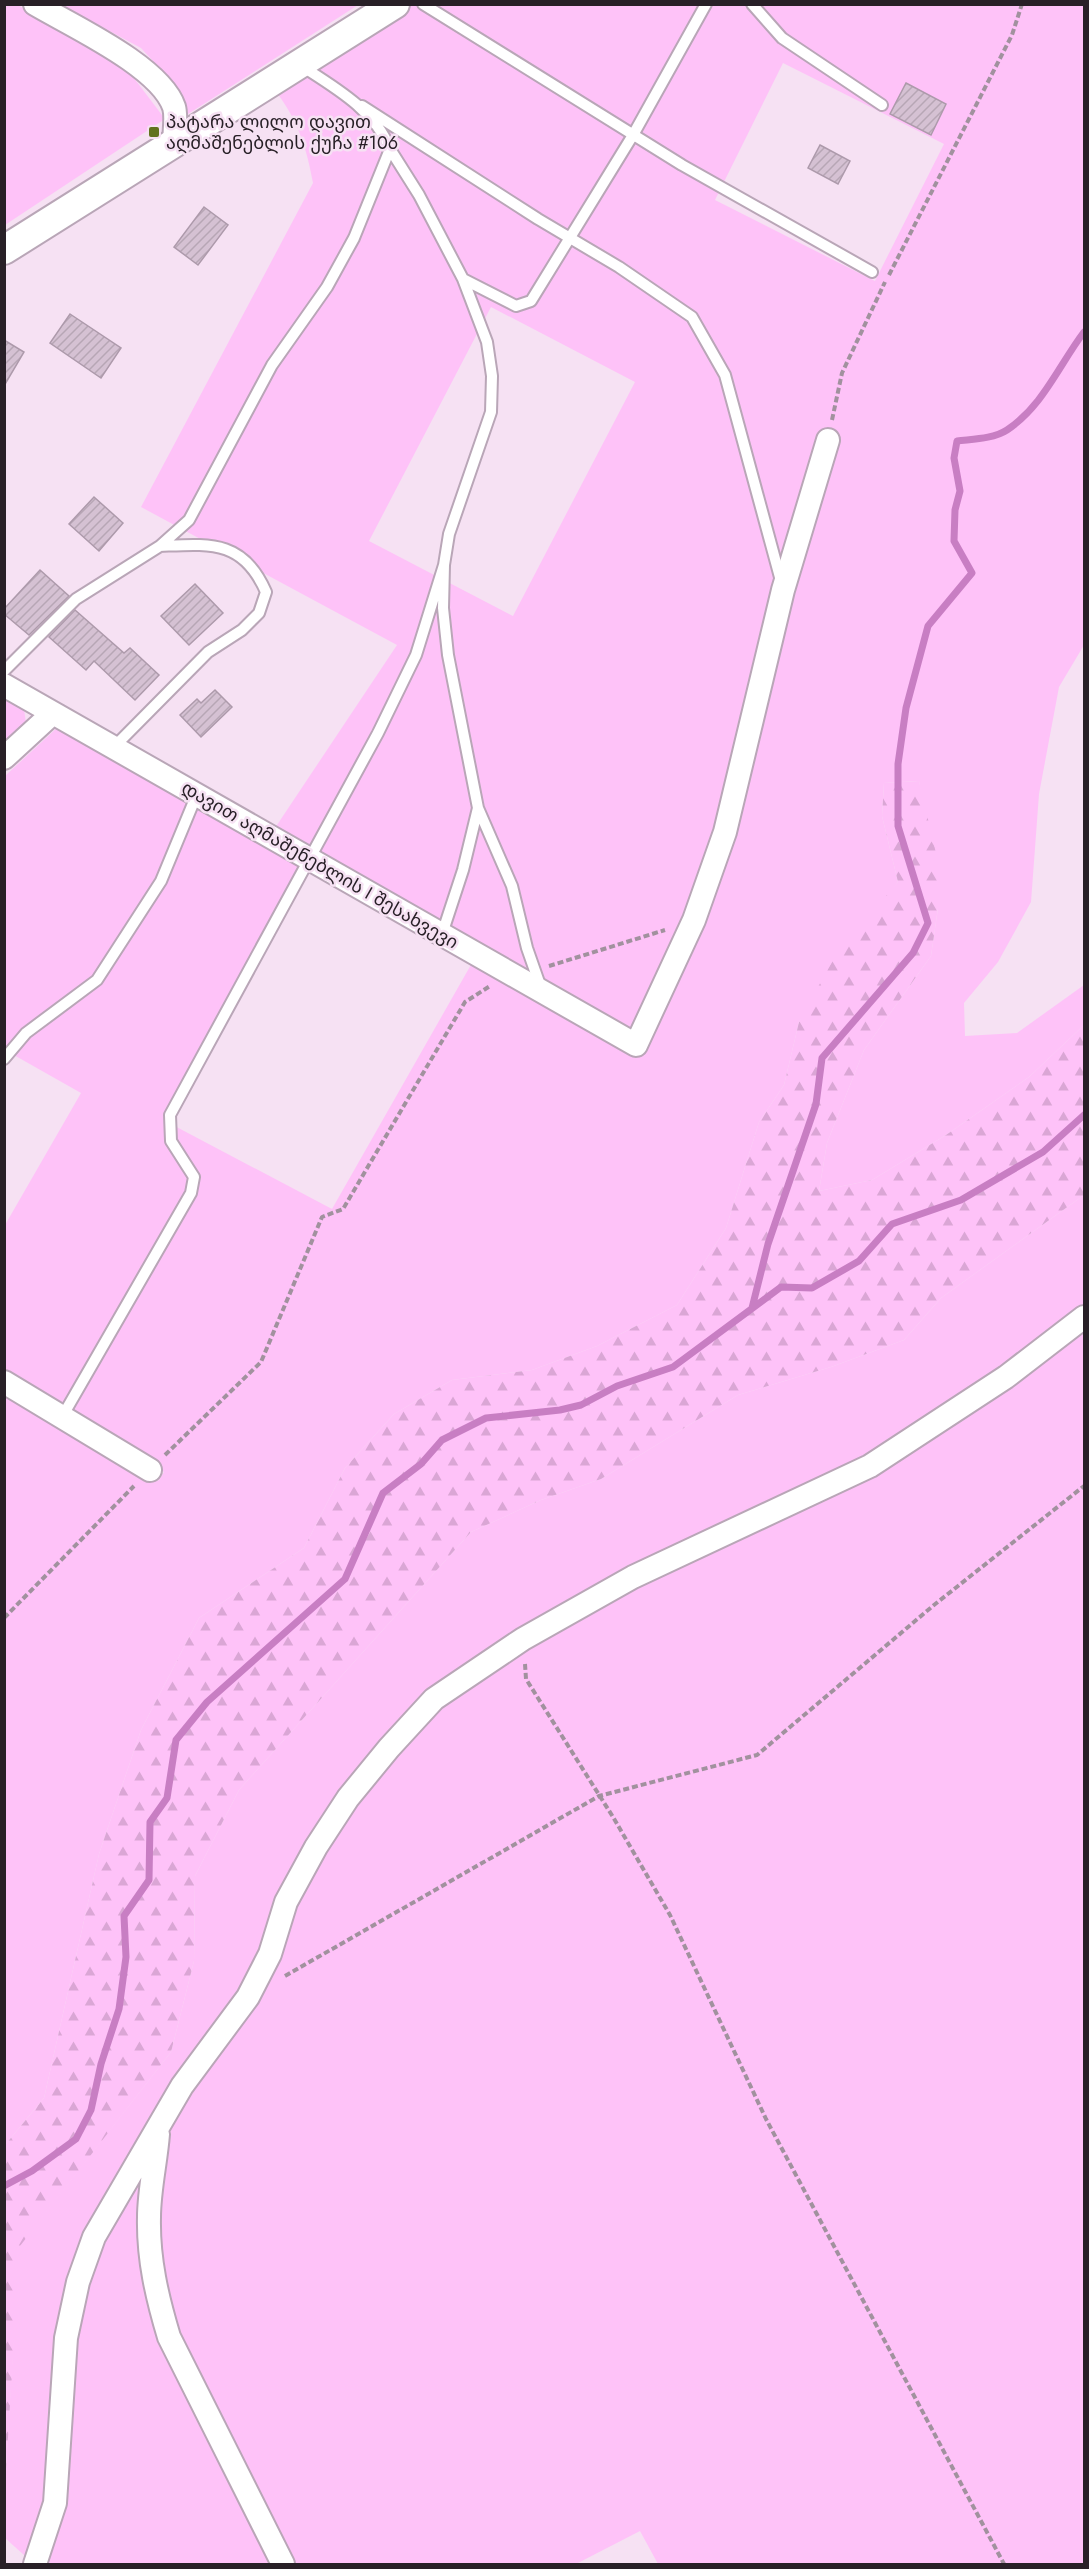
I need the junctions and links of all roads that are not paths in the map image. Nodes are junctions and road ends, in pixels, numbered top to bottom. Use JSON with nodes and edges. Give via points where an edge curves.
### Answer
{"nodes":[{"id":1,"x":35,"y":4,"type":"edge"},
{"id":2,"x":395,"y":4,"type":"edge"},
{"id":3,"x":423,"y":4,"type":"edge"},
{"id":4,"x":706,"y":4,"type":"edge"},
{"id":5,"x":752,"y":4,"type":"edge"},
{"id":6,"x":299,"y":64,"type":"junction"},
{"id":7,"x":352,"y":99,"type":"junction"},
{"id":8,"x":882,"y":105,"type":"dead end"},
{"id":9,"x":633,"y":135,"type":"junction"},
{"id":10,"x":174,"y":144,"type":"junction"},
{"id":11,"x":390,"y":149,"type":"junction"},
{"id":12,"x":571,"y":238,"type":"junction"},
{"id":13,"x":4,"y":250,"type":"edge"},
{"id":14,"x":872,"y":272,"type":"dead end"},
{"id":15,"x":463,"y":279,"type":"junction"},
{"id":16,"x":828,"y":440,"type":"road end"},
{"id":17,"x":160,"y":546,"type":"junction"},
{"id":18,"x":444,"y":566,"type":"junction"},
{"id":19,"x":783,"y":590,"type":"junction"},
{"id":20,"x":4,"y":671,"type":"edge"},
{"id":21,"x":4,"y":685,"type":"edge"},
{"id":22,"x":53,"y":713,"type":"junction"},
{"id":23,"x":114,"y":747,"type":"junction"},
{"id":24,"x":4,"y":758,"type":"edge"},
{"id":25,"x":197,"y":794,"type":"junction"},
{"id":26,"x":478,"y":808,"type":"junction"},
{"id":27,"x":308,"y":858,"type":"junction"},
{"id":28,"x":442,"y":934,"type":"junction"},
{"id":29,"x":531,"y":979,"type":"junction"},
{"id":30,"x":4,"y":1059,"type":"edge"},
{"id":31,"x":1084,"y":1317,"type":"edge"},
{"id":32,"x":4,"y":1382,"type":"edge"},
{"id":33,"x":62,"y":1417,"type":"junction"},
{"id":34,"x":150,"y":1470,"type":"road end"},
{"id":35,"x":158,"y":2127,"type":"junction"},
{"id":36,"x":36,"y":2565,"type":"edge"},
{"id":37,"x":282,"y":2565,"type":"edge"}],
"edges":[{"from":1,"to":10,"type":"street","via":[[134,61],[160,85],[174,108]]},
{"from":2,"to":6,"type":"street"},
{"from":3,"to":9,"type":"lane"},
{"from":4,"to":9,"type":"lane"},
{"from":5,"to":8,"type":"lane","via":[[782,38]]},
{"from":6,"to":7,"type":"lane"},
{"from":6,"to":10,"type":"street"},
{"from":7,"to":11,"type":"lane","via":[[385,136]]},
{"from":7,"to":12,"type":"lane"},
{"from":9,"to":12,"type":"lane"},
{"from":9,"to":14,"type":"lane"},
{"from":10,"to":13,"type":"street"},
{"from":11,"to":15,"type":"lane"},
{"from":11,"to":17,"type":"lane","via":[[354,238],[327,287],[272,365],[189,520]]},
{"from":12,"to":15,"type":"lane","via":[[531,302],[516,306]]},
{"from":12,"to":19,"type":"lane","via":[[692,317],[725,375]]},
{"from":15,"to":18,"type":"lane","via":[[487,342],[492,376],[491,412],[449,534]]},
{"from":16,"to":19,"type":"street"},
{"from":17,"to":20,"type":"lane","via":[[76,599]]},
{"from":17,"to":23,"type":"lane","via":[[220,547],[238,553],[260,578],[266,592],[259,613],[242,630],[208,652]]},
{"from":18,"to":26,"type":"lane","via":[[448,655]]},
{"from":18,"to":27,"type":"lane","via":[[416,655],[345,797]]},
{"from":19,"to":29,"type":"street","name":"დავით აღმაშენებლის I შესახვევი","via":[[725,832],[694,920],[636,1045]]},
{"from":21,"to":22,"type":"street","name":"დავით აღმაშენებლის I შესახვევი"},
{"from":22,"to":23,"type":"street","name":"დავით აღმაშენებლის I შესახვევი"},
{"from":22,"to":24,"type":"street"},
{"from":23,"to":25,"type":"street","name":"დავით აღმაშენებლის I შესახვევი"},
{"from":25,"to":27,"type":"street","name":"დავით აღმაშენებლის I შესახვევი"},
{"from":25,"to":30,"type":"lane","via":[[161,881],[97,980],[26,1033]]},
{"from":26,"to":28,"type":"lane"},
{"from":26,"to":29,"type":"lane","via":[[512,886]]},
{"from":27,"to":28,"type":"street","name":"დავით აღმაშენებლის I შესახვევი"},
{"from":27,"to":33,"type":"lane","via":[[170,1115],[171,1141],[194,1177],[191,1193]]},
{"from":28,"to":29,"type":"street","name":"დავით აღმაშენებლის I შესახვევი"},
{"from":31,"to":35,"type":"street","via":[[1006,1377],[870,1466],[633,1577],[523,1639],[434,1699],[348,1798],[316,1847],[286,1902],[270,1954],[248,1997],[182,2086]]},
{"from":32,"to":33,"type":"street"},
{"from":33,"to":34,"type":"street"},
{"from":35,"to":36,"type":"street","via":[[94,2237],[78,2282],[66,2338],[55,2503]]},
{"from":35,"to":37,"type":"street","via":[[148,2216],[151,2265],[159,2304],[169,2337]]}]}
